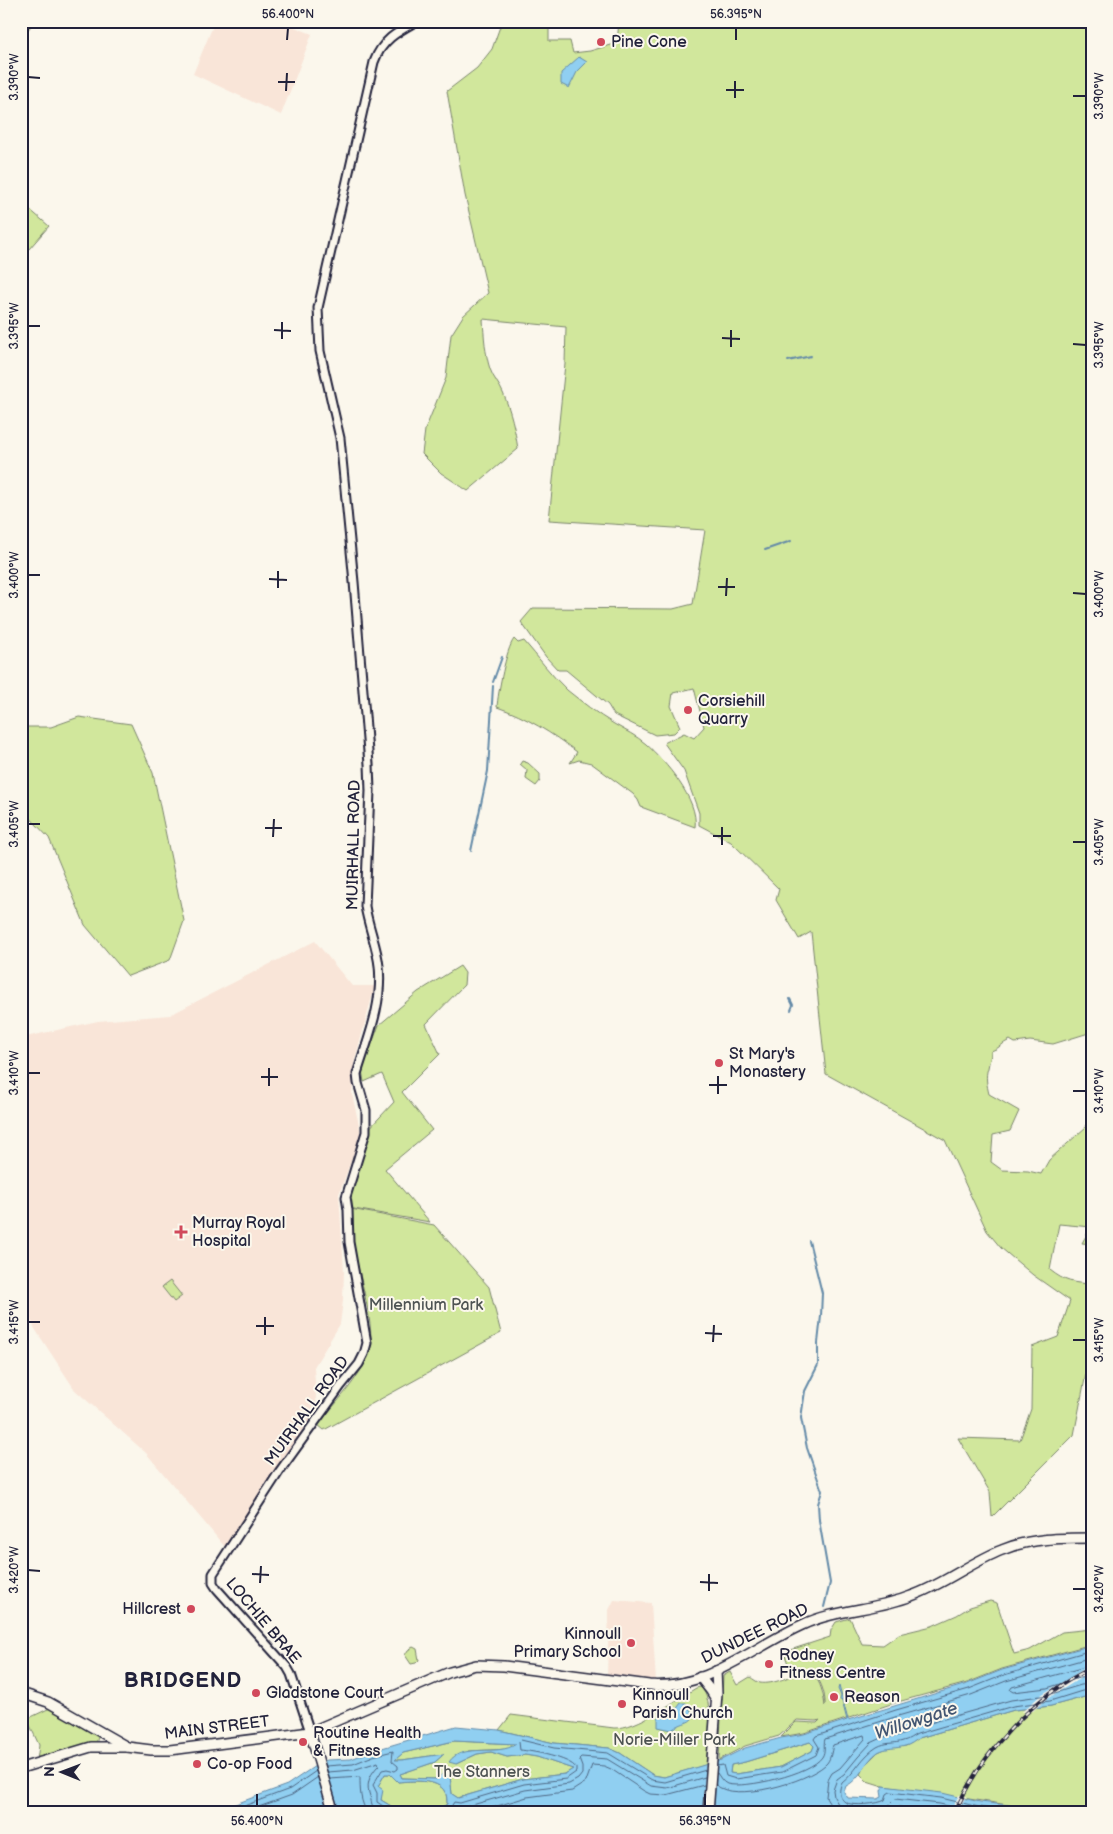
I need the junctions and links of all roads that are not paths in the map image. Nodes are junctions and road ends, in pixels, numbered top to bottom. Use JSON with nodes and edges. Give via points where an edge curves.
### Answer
{"nodes":[{"id":1,"x":417,"y":21,"type":"edge"},
{"id":2,"x":1092,"y":1538,"type":"edge"},
{"id":3,"x":213,"y":1574,"type":"joint"},
{"id":4,"x":716,"y":1671,"type":"junction"},
{"id":5,"x":700,"y":1678,"type":"junction"},
{"id":6,"x":21,"y":1693,"type":"edge"},
{"id":7,"x":716,"y":1700,"type":"junction"},
{"id":8,"x":310,"y":1732,"type":"junction"},
{"id":9,"x":127,"y":1747,"type":"junction"},
{"id":10,"x":21,"y":1768,"type":"edge"},
{"id":11,"x":334,"y":1813,"type":"edge"},
{"id":12,"x":708,"y":1813,"type":"edge"}],
"edges":[{"from":1,"to":3,"type":"street","name":"MUIRHALL ROAD","via":[[385,42],[374,62],[318,308],[320,351],[340,438],[370,791],[365,906],[379,964],[377,1009],[357,1074],[366,1110],[366,1132],[346,1197],[349,1242],[367,1343],[359,1364],[279,1472]]},
{"from":2,"to":4,"type":"main road","name":"DUNDEE ROAD","via":[[1033,1541],[1002,1549],[911,1597],[804,1624]]},
{"from":3,"to":8,"type":"street","name":"LOCHIE BRAE","via":[[217,1589],[287,1667]]},
{"from":4,"to":5,"type":"main road","name":"DUNDEE ROAD"},
{"from":4,"to":7,"type":"main road"},
{"from":5,"to":7,"type":"main road"},
{"from":5,"to":8,"type":"main road","name":"DUNDEE ROAD","via":[[660,1686],[476,1665],[450,1672]]},
{"from":6,"to":9,"type":"main road","via":[[48,1702]]},
{"from":7,"to":12,"type":"main road"},
{"from":8,"to":9,"type":"main road","name":"MAIN STREET","via":[[170,1750]]},
{"from":8,"to":11,"type":"main road"},
{"from":9,"to":10,"type":"main road","name":"MAIN STREET","via":[[91,1747]]}]}
